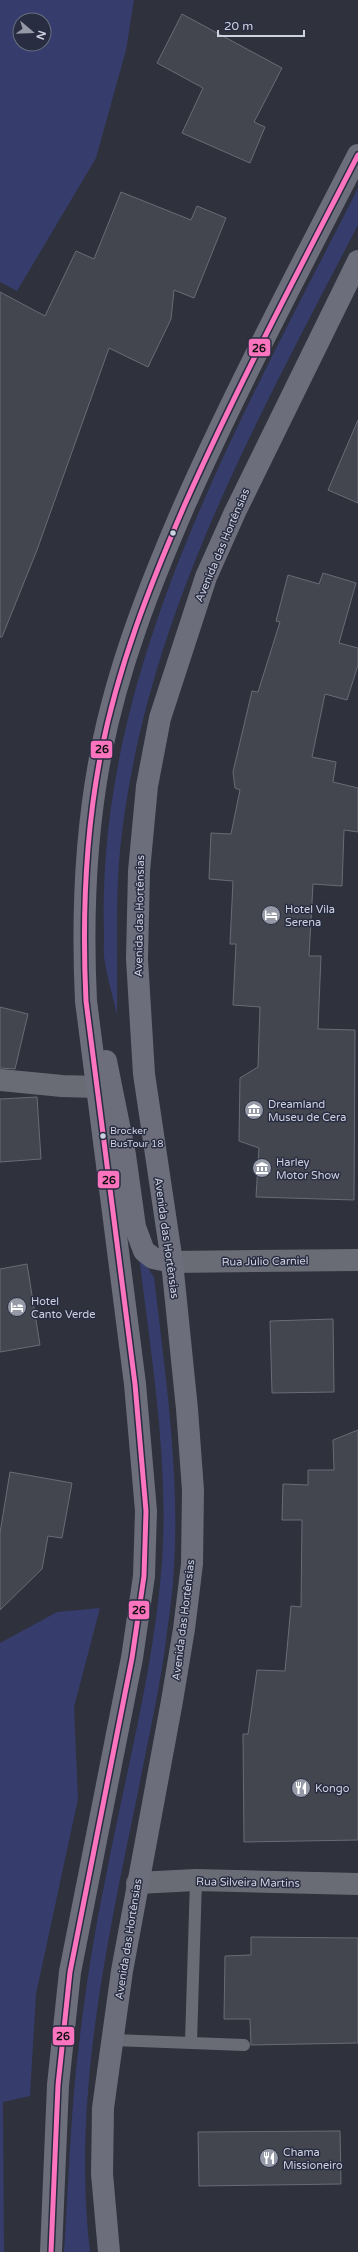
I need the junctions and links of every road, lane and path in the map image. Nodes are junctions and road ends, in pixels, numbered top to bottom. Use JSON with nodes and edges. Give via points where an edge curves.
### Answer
{"nodes":[{"id":1,"x":358,"y":155,"type":"edge"},
{"id":2,"x":358,"y":261,"type":"edge"},
{"id":3,"x":86,"y":1001,"type":"junction"},
{"id":4,"x":0,"y":1080,"type":"edge"},
{"id":5,"x":97,"y":1087,"type":"junction"},
{"id":6,"x":358,"y":1260,"type":"edge"},
{"id":7,"x":172,"y":1262,"type":"junction"},
{"id":8,"x":196,"y":1880,"type":"junction"},
{"id":9,"x":137,"y":1883,"type":"junction"},
{"id":10,"x":358,"y":1884,"type":"edge"},
{"id":11,"x":113,"y":2040,"type":"junction"},
{"id":12,"x":191,"y":2042,"type":"junction"},
{"id":13,"x":244,"y":2045,"type":"dead end"},
{"id":14,"x":51,"y":2252,"type":"edge"},
{"id":15,"x":109,"y":2252,"type":"edge"}],
"edges":[{"from":1,"to":3,"type":"main road","via":[[214,439],[146,597],[121,674],[101,753],[87,848],[84,944]]},
{"from":2,"to":7,"type":"main road","name":"Avenida das Hortênsias","via":[[235,512],[206,577],[160,718],[147,786],[139,871],[137,960],[144,1074]]},
{"from":3,"to":5,"type":"main road"},
{"from":3,"to":7,"type":"main road","via":[[109,1070],[136,1227],[144,1251],[153,1258]]},
{"from":4,"to":5,"type":"street"},
{"from":5,"to":14,"type":"main road","via":[[135,1384],[146,1511],[144,1576],[131,1666],[70,1972],[58,2085]]},
{"from":6,"to":7,"type":"street","name":"Rua Júlio Carniel"},
{"from":7,"to":9,"type":"main road","name":"Avenida das Hortênsias","via":[[192,1475],[192,1564],[174,1687]]},
{"from":8,"to":9,"type":"street","name":"Rua Silveira Martins"},
{"from":8,"to":10,"type":"street","name":"Rua Silveira Martins"},
{"from":8,"to":12,"type":"lane"},
{"from":9,"to":11,"type":"main road","name":"Avenida das Hortênsias"},
{"from":11,"to":12,"type":"lane"},
{"from":11,"to":15,"type":"main road","name":"Avenida das Hortênsias","via":[[103,2108],[102,2159]]},
{"from":12,"to":13,"type":"lane"}]}
